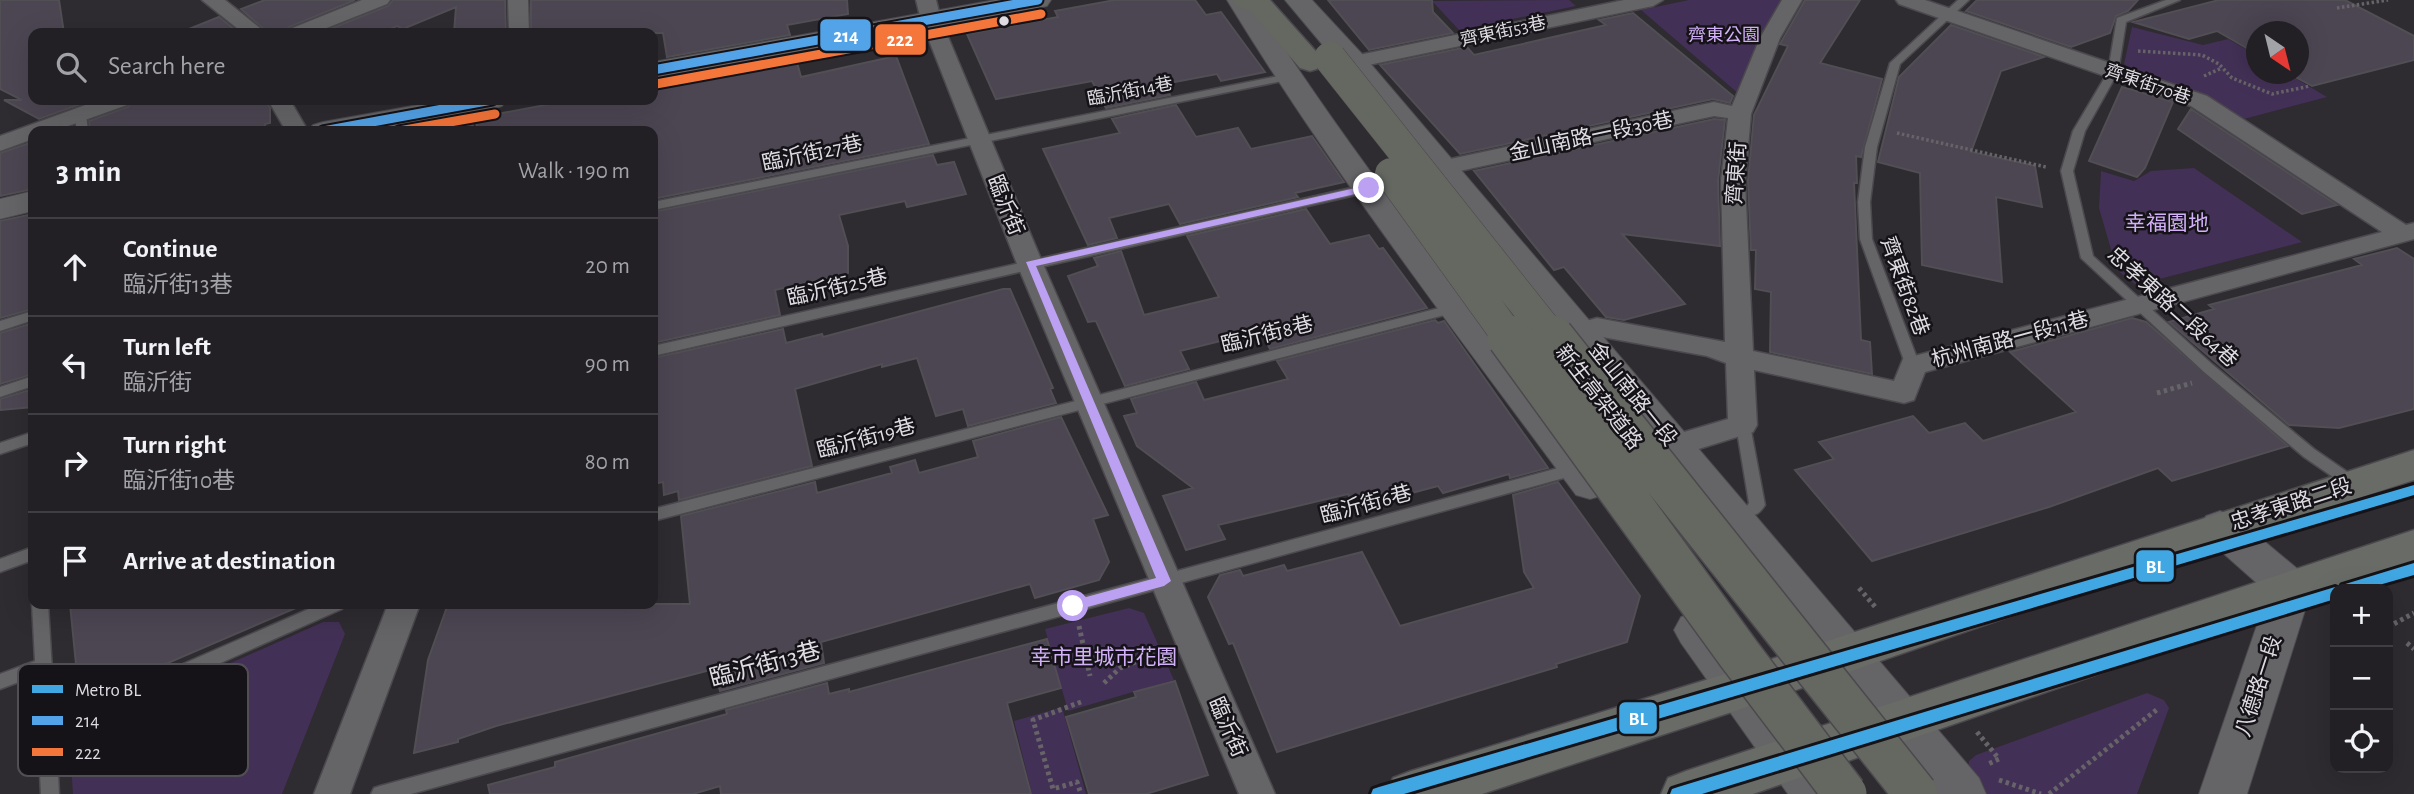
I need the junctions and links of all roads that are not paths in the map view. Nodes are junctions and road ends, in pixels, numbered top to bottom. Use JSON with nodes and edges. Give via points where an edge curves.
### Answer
{"nodes":[{"id":1,"x":212,"y":0,"type":"edge"},
{"id":2,"x":380,"y":0,"type":"edge"},
{"id":3,"x":518,"y":0,"type":"edge"},
{"id":4,"x":1038,"y":0,"type":"edge"},
{"id":5,"x":1240,"y":0,"type":"edge"},
{"id":6,"x":1246,"y":0,"type":"edge"},
{"id":7,"x":1284,"y":0,"type":"edge"},
{"id":8,"x":1298,"y":0,"type":"edge"},
{"id":9,"x":1653,"y":0,"type":"edge"},
{"id":10,"x":1792,"y":0,"type":"edge"},
{"id":11,"x":1906,"y":0,"type":"edge"},
{"id":12,"x":1964,"y":0,"type":"edge"},
{"id":13,"x":2175,"y":0,"type":"edge"},
{"id":14,"x":928,"y":10,"type":"edge"},
{"id":15,"x":1947,"y":14,"type":"junction"},
{"id":16,"x":249,"y":28,"type":"edge"},
{"id":17,"x":310,"y":28,"type":"edge"},
{"id":18,"x":519,"y":28,"type":"edge"},
{"id":19,"x":1321,"y":65,"type":"junction"},
{"id":20,"x":658,"y":69,"type":"edge"},
{"id":21,"x":2113,"y":72,"type":"junction"},
{"id":22,"x":112,"y":105,"type":"edge"},
{"id":23,"x":282,"y":105,"type":"edge"},
{"id":24,"x":465,"y":105,"type":"edge"},
{"id":25,"x":1740,"y":114,"type":"junction"},
{"id":26,"x":82,"y":123,"type":"edge"},
{"id":27,"x":64,"y":126,"type":"edge"},
{"id":28,"x":294,"y":126,"type":"edge"},
{"id":29,"x":350,"y":126,"type":"edge"},
{"id":30,"x":28,"y":133,"type":"edge"},
{"id":31,"x":979,"y":139,"type":"junction"},
{"id":32,"x":0,"y":144,"type":"edge"},
{"id":33,"x":1441,"y":169,"type":"junction"},
{"id":34,"x":1369,"y":188,"type":"junction"},
{"id":35,"x":28,"y":202,"type":"edge"},
{"id":36,"x":658,"y":204,"type":"edge"},
{"id":37,"x":0,"y":209,"type":"edge"},
{"id":38,"x":2409,"y":233,"type":"edge"},
{"id":39,"x":1030,"y":264,"type":"junction"},
{"id":40,"x":2140,"y":304,"type":"junction"},
{"id":41,"x":1455,"y":308,"type":"junction"},
{"id":42,"x":28,"y":317,"type":"edge"},
{"id":43,"x":0,"y":326,"type":"edge"},
{"id":44,"x":1581,"y":331,"type":"junction"},
{"id":45,"x":658,"y":350,"type":"edge"},
{"id":46,"x":1738,"y":357,"type":"junction"},
{"id":47,"x":1913,"y":366,"type":"junction"},
{"id":48,"x":28,"y":383,"type":"edge"},
{"id":49,"x":0,"y":393,"type":"edge"},
{"id":50,"x":1090,"y":401,"type":"junction"},
{"id":51,"x":1743,"y":425,"type":"junction"},
{"id":52,"x":28,"y":439,"type":"edge"},
{"id":53,"x":1676,"y":447,"type":"junction"},
{"id":54,"x":0,"y":449,"type":"edge"},
{"id":55,"x":2414,"y":465,"type":"edge"},
{"id":56,"x":1579,"y":468,"type":"junction"},
{"id":57,"x":2354,"y":484,"type":"junction"},
{"id":58,"x":1752,"y":510,"type":"dead end"},
{"id":59,"x":658,"y":514,"type":"edge"},
{"id":60,"x":2220,"y":527,"type":"junction"},
{"id":61,"x":2414,"y":547,"type":"edge"},
{"id":62,"x":28,"y":555,"type":"edge"},
{"id":63,"x":0,"y":566,"type":"edge"},
{"id":64,"x":1164,"y":581,"type":"junction"},
{"id":65,"x":2291,"y":588,"type":"junction"},
{"id":66,"x":40,"y":609,"type":"edge"},
{"id":67,"x":325,"y":609,"type":"edge"},
{"id":68,"x":402,"y":609,"type":"edge"},
{"id":69,"x":1848,"y":652,"type":"junction"},
{"id":70,"x":43,"y":664,"type":"edge"},
{"id":71,"x":200,"y":664,"type":"edge"},
{"id":72,"x":18,"y":675,"type":"edge"},
{"id":73,"x":0,"y":682,"type":"edge"},
{"id":74,"x":1738,"y":690,"type":"junction"},
{"id":75,"x":1903,"y":722,"type":"junction"},
{"id":76,"x":49,"y":776,"type":"edge"},
{"id":77,"x":1803,"y":776,"type":"edge"},
{"id":78,"x":1978,"y":786,"type":"edge"},
{"id":79,"x":50,"y":794,"type":"edge"},
{"id":80,"x":332,"y":794,"type":"edge"},
{"id":81,"x":380,"y":794,"type":"edge"},
{"id":82,"x":1257,"y":794,"type":"edge"},
{"id":83,"x":1411,"y":794,"type":"edge"},
{"id":84,"x":1686,"y":794,"type":"edge"},
{"id":85,"x":1845,"y":794,"type":"edge"},
{"id":86,"x":1916,"y":794,"type":"edge"},
{"id":87,"x":2222,"y":794,"type":"edge"}],
"edges":[{"from":1,"to":16,"type":"street"},
{"from":2,"to":17,"type":"street"},
{"from":3,"to":18,"type":"street"},
{"from":4,"to":14,"type":"street"},
{"from":5,"to":19,"type":"street","name":"金山南路一段"},
{"from":6,"to":19,"type":"highway","via":[[1260,5]]},
{"from":7,"to":19,"type":"highway","name":"新生高架道路"},
{"from":8,"to":19,"type":"street","name":"金山南路一段"},
{"from":9,"to":19,"type":"street","name":"齊東街53巷"},
{"from":10,"to":25,"type":"street","name":"齊東街","via":[[1770,37]]},
{"from":11,"to":15,"type":"street","name":"齊東街70巷"},
{"from":12,"to":15,"type":"lane","name":"齊東街82巷"},
{"from":13,"to":21,"type":"lane","via":[[2121,20]]},
{"from":14,"to":20,"type":"street"},
{"from":14,"to":31,"type":"street","name":"臨沂街"},
{"from":15,"to":21,"type":"street","name":"齊東街70巷"},
{"from":15,"to":47,"type":"lane","name":"齊東街82巷","via":[[1895,64],[1876,129],[1864,202],[1866,239]]},
{"from":19,"to":31,"type":"lane","name":"臨沂街14巷"},
{"from":19,"to":33,"type":"street","name":"金山南路一段"},
{"from":19,"to":34,"type":"street","name":"金山南路一段"},
{"from":19,"to":85,"type":"highway","name":"新生高架道路","bridge":true,"via":[[1731,643]]},
{"from":19,"to":86,"type":"highway","name":"新生高架道路","bridge":true},
{"from":21,"to":38,"type":"street","name":"齊東街70巷","via":[[2199,101]]},
{"from":21,"to":40,"type":"lane","name":"忠孝東路二段64巷","via":[[2079,131],[2067,171],[2087,258]]},
{"from":22,"to":26,"type":"street"},
{"from":23,"to":28,"type":"street"},
{"from":24,"to":29,"type":"street"},
{"from":25,"to":33,"type":"street","name":"金山南路一段30巷","via":[[1714,109]]},
{"from":25,"to":46,"type":"street","name":"齊東街","via":[[1733,208]]},
{"from":26,"to":27,"type":"street"},
{"from":30,"to":32,"type":"street"},
{"from":31,"to":36,"type":"lane","name":"臨沂街27巷"},
{"from":31,"to":39,"type":"street","name":"臨沂街"},
{"from":33,"to":44,"type":"street","name":"金山南路一段"},
{"from":34,"to":39,"type":"lane","name":"臨沂街25巷"},
{"from":34,"to":41,"type":"street","name":"金山南路一段"},
{"from":35,"to":37,"type":"street"},
{"from":38,"to":40,"type":"street","name":"杭州南路一段11巷"},
{"from":39,"to":45,"type":"lane","name":"臨沂街25巷"},
{"from":39,"to":50,"type":"street","name":"臨沂街"},
{"from":40,"to":47,"type":"street","name":"杭州南路一段11巷"},
{"from":40,"to":57,"type":"lane","name":"忠孝東路二段64巷","via":[[2309,453]]},
{"from":41,"to":50,"type":"lane","name":"臨沂街8巷"},
{"from":41,"to":56,"type":"street","name":"金山南路一段"},
{"from":42,"to":43,"type":"lane"},
{"from":44,"to":46,"type":"street","name":"杭州南路一段11巷","via":[[1610,329],[1712,347]]},
{"from":44,"to":53,"type":"street","name":"金山南路一段"},
{"from":46,"to":47,"type":"street","name":"杭州南路一段11巷","via":[[1904,393]]},
{"from":46,"to":51,"type":"street","name":"齊東街"},
{"from":48,"to":49,"type":"lane"},
{"from":50,"to":59,"type":"lane","name":"臨沂街19巷"},
{"from":50,"to":64,"type":"street","name":"臨沂街"},
{"from":51,"to":53,"type":"street"},
{"from":51,"to":58,"type":"lane","via":[[1757,505]]},
{"from":52,"to":54,"type":"lane"},
{"from":53,"to":56,"type":"street"},
{"from":53,"to":69,"type":"street","name":"金山南路一段"},
{"from":55,"to":57,"type":"main road","name":"忠孝東路二段"},
{"from":56,"to":64,"type":"lane","name":"臨沂街6巷"},
{"from":56,"to":74,"type":"street","name":"金山南路一段"},
{"from":57,"to":60,"type":"main road","name":"忠孝東路二段"},
{"from":60,"to":65,"type":"street"},
{"from":60,"to":69,"type":"main road","name":"忠孝東路二段"},
{"from":61,"to":65,"type":"main road"},
{"from":62,"to":63,"type":"lane"},
{"from":64,"to":81,"type":"lane","name":"臨沂街13巷"},
{"from":64,"to":82,"type":"street","name":"臨沂街"},
{"from":65,"to":75,"type":"main road"},
{"from":65,"to":87,"type":"street","name":"八德路一段"},
{"from":66,"to":70,"type":"lane"},
{"from":67,"to":71,"type":"lane"},
{"from":68,"to":80,"type":"street"},
{"from":69,"to":74,"type":"main road","name":"忠孝東路二段"},
{"from":69,"to":75,"type":"street","name":"金山南路一段"},
{"from":72,"to":73,"type":"lane"},
{"from":74,"to":77,"type":"street","name":"金山南路一段"},
{"from":74,"to":83,"type":"main road","name":"忠孝東路二段"},
{"from":75,"to":77,"type":"main road"},
{"from":75,"to":78,"type":"street","name":"金山南路一段"},
{"from":76,"to":79,"type":"lane"},
{"from":77,"to":84,"type":"main road"}]}
